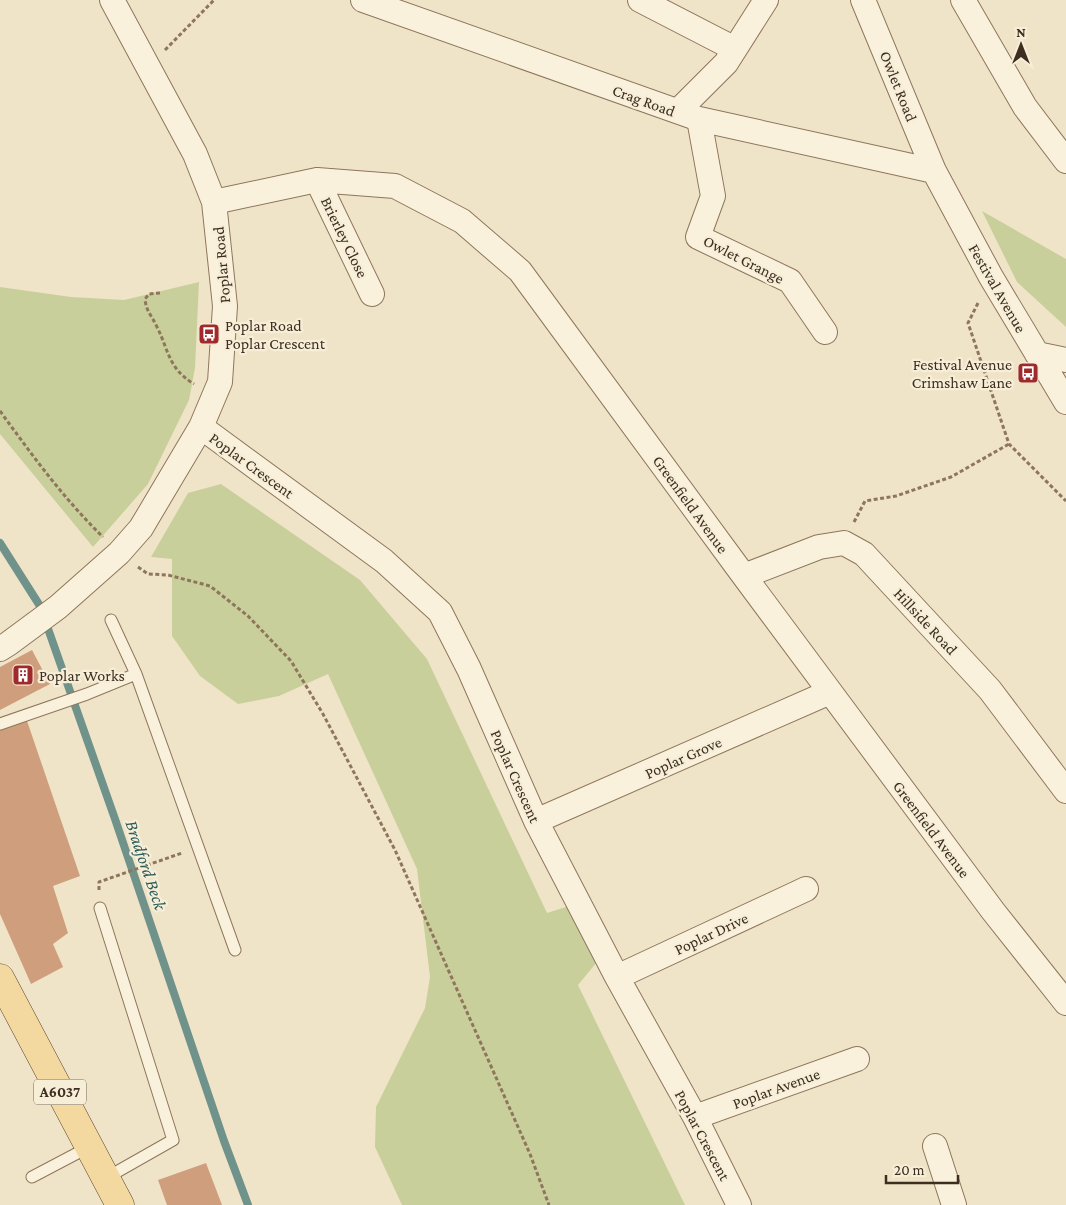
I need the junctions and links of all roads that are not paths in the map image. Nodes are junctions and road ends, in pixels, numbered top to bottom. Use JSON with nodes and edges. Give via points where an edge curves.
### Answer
{"nodes":[{"id":1,"x":112,"y":0,"type":"edge"},
{"id":2,"x":363,"y":0,"type":"edge"},
{"id":3,"x":640,"y":0,"type":"edge"},
{"id":4,"x":766,"y":0,"type":"edge"},
{"id":5,"x":863,"y":0,"type":"edge"},
{"id":6,"x":963,"y":0,"type":"edge"},
{"id":7,"x":735,"y":49,"type":"junction"},
{"id":8,"x":689,"y":115,"type":"junction"},
{"id":9,"x":1066,"y":161,"type":"edge"},
{"id":10,"x":934,"y":171,"type":"junction"},
{"id":11,"x":317,"y":180,"type":"junction"},
{"id":12,"x":214,"y":202,"type":"junction"},
{"id":13,"x":372,"y":294,"type":"dead end"},
{"id":14,"x":825,"y":332,"type":"dead end"},
{"id":15,"x":1036,"y":354,"type":"junction"},
{"id":16,"x":1066,"y":360,"type":"edge"},
{"id":17,"x":1066,"y":402,"type":"edge"},
{"id":18,"x":201,"y":427,"type":"junction"},
{"id":19,"x":744,"y":576,"type":"junction"},
{"id":20,"x":111,"y":620,"type":"dead end"},
{"id":21,"x":0,"y":649,"type":"edge"},
{"id":22,"x":136,"y":674,"type":"junction"},
{"id":23,"x":830,"y":692,"type":"junction"},
{"id":24,"x":0,"y":724,"type":"edge"},
{"id":25,"x":1066,"y":791,"type":"edge"},
{"id":26,"x":536,"y":821,"type":"junction"},
{"id":27,"x":806,"y":888,"type":"dead end"},
{"id":28,"x":100,"y":908,"type":"dead end"},
{"id":29,"x":235,"y":950,"type":"dead end"},
{"id":30,"x":617,"y":977,"type":"junction"},
{"id":31,"x":0,"y":978,"type":"edge"},
{"id":32,"x":1066,"y":1002,"type":"edge"},
{"id":33,"x":857,"y":1059,"type":"dead end"},
{"id":34,"x":695,"y":1117,"type":"junction"},
{"id":35,"x":934,"y":1146,"type":"dead end"},
{"id":36,"x":90,"y":1147,"type":"junction"},
{"id":37,"x":32,"y":1177,"type":"dead end"},
{"id":38,"x":106,"y":1178,"type":"junction"},
{"id":39,"x":120,"y":1205,"type":"edge"},
{"id":40,"x":740,"y":1205,"type":"edge"},
{"id":41,"x":954,"y":1205,"type":"edge"}],
"edges":[{"from":1,"to":12,"type":"street","name":"Poplar Road","via":[[195,154]]},
{"from":2,"to":8,"type":"street","name":"Crag Road"},
{"from":3,"to":7,"type":"street"},
{"from":4,"to":7,"type":"street"},
{"from":5,"to":10,"type":"street","name":"Owlet Road"},
{"from":6,"to":9,"type":"street","via":[[1024,107]]},
{"from":7,"to":8,"type":"street"},
{"from":8,"to":10,"type":"street","name":"Crag Road"},
{"from":8,"to":14,"type":"street","name":"Owlet Grange","via":[[713,196],[698,237],[790,281]]},
{"from":10,"to":15,"type":"street","name":"Festival Avenue"},
{"from":11,"to":12,"type":"street","name":"Greenfield Avenue"},
{"from":11,"to":13,"type":"street","name":"Brierley Close"},
{"from":11,"to":19,"type":"street","name":"Greenfield Avenue","via":[[394,186],[462,221],[520,271]]},
{"from":12,"to":18,"type":"street","name":"Poplar Road","via":[[225,306],[220,382]]},
{"from":15,"to":16,"type":"street"},
{"from":15,"to":17,"type":"street","name":"Festival Avenue"},
{"from":18,"to":21,"type":"street","name":"Poplar Road","via":[[141,528],[119,553],[58,607]]},
{"from":18,"to":26,"type":"street","name":"Poplar Crescent","via":[[384,561],[440,612],[469,669]]},
{"from":19,"to":23,"type":"street","name":"Greenfield Avenue"},
{"from":19,"to":25,"type":"street","name":"Hillside Road","via":[[819,546],[844,543],[864,554],[990,690]]},
{"from":20,"to":22,"type":"lane"},
{"from":22,"to":24,"type":"lane"},
{"from":22,"to":29,"type":"lane"},
{"from":23,"to":26,"type":"street","name":"Poplar Grove"},
{"from":23,"to":32,"type":"street","name":"Greenfield Avenue","via":[[993,911]]},
{"from":26,"to":30,"type":"street","name":"Poplar Crescent"},
{"from":27,"to":30,"type":"street","name":"Poplar Drive"},
{"from":28,"to":38,"type":"lane","via":[[172,1140]]},
{"from":30,"to":34,"type":"street","name":"Poplar Crescent"},
{"from":31,"to":36,"type":"main road","number":"A6037"},
{"from":33,"to":34,"type":"street","name":"Poplar Avenue"},
{"from":34,"to":40,"type":"street","name":"Poplar Crescent"},
{"from":35,"to":41,"type":"street"},
{"from":36,"to":37,"type":"lane"},
{"from":36,"to":38,"type":"main road","number":"A6037"},
{"from":38,"to":39,"type":"main road","number":"A6037"}]}
